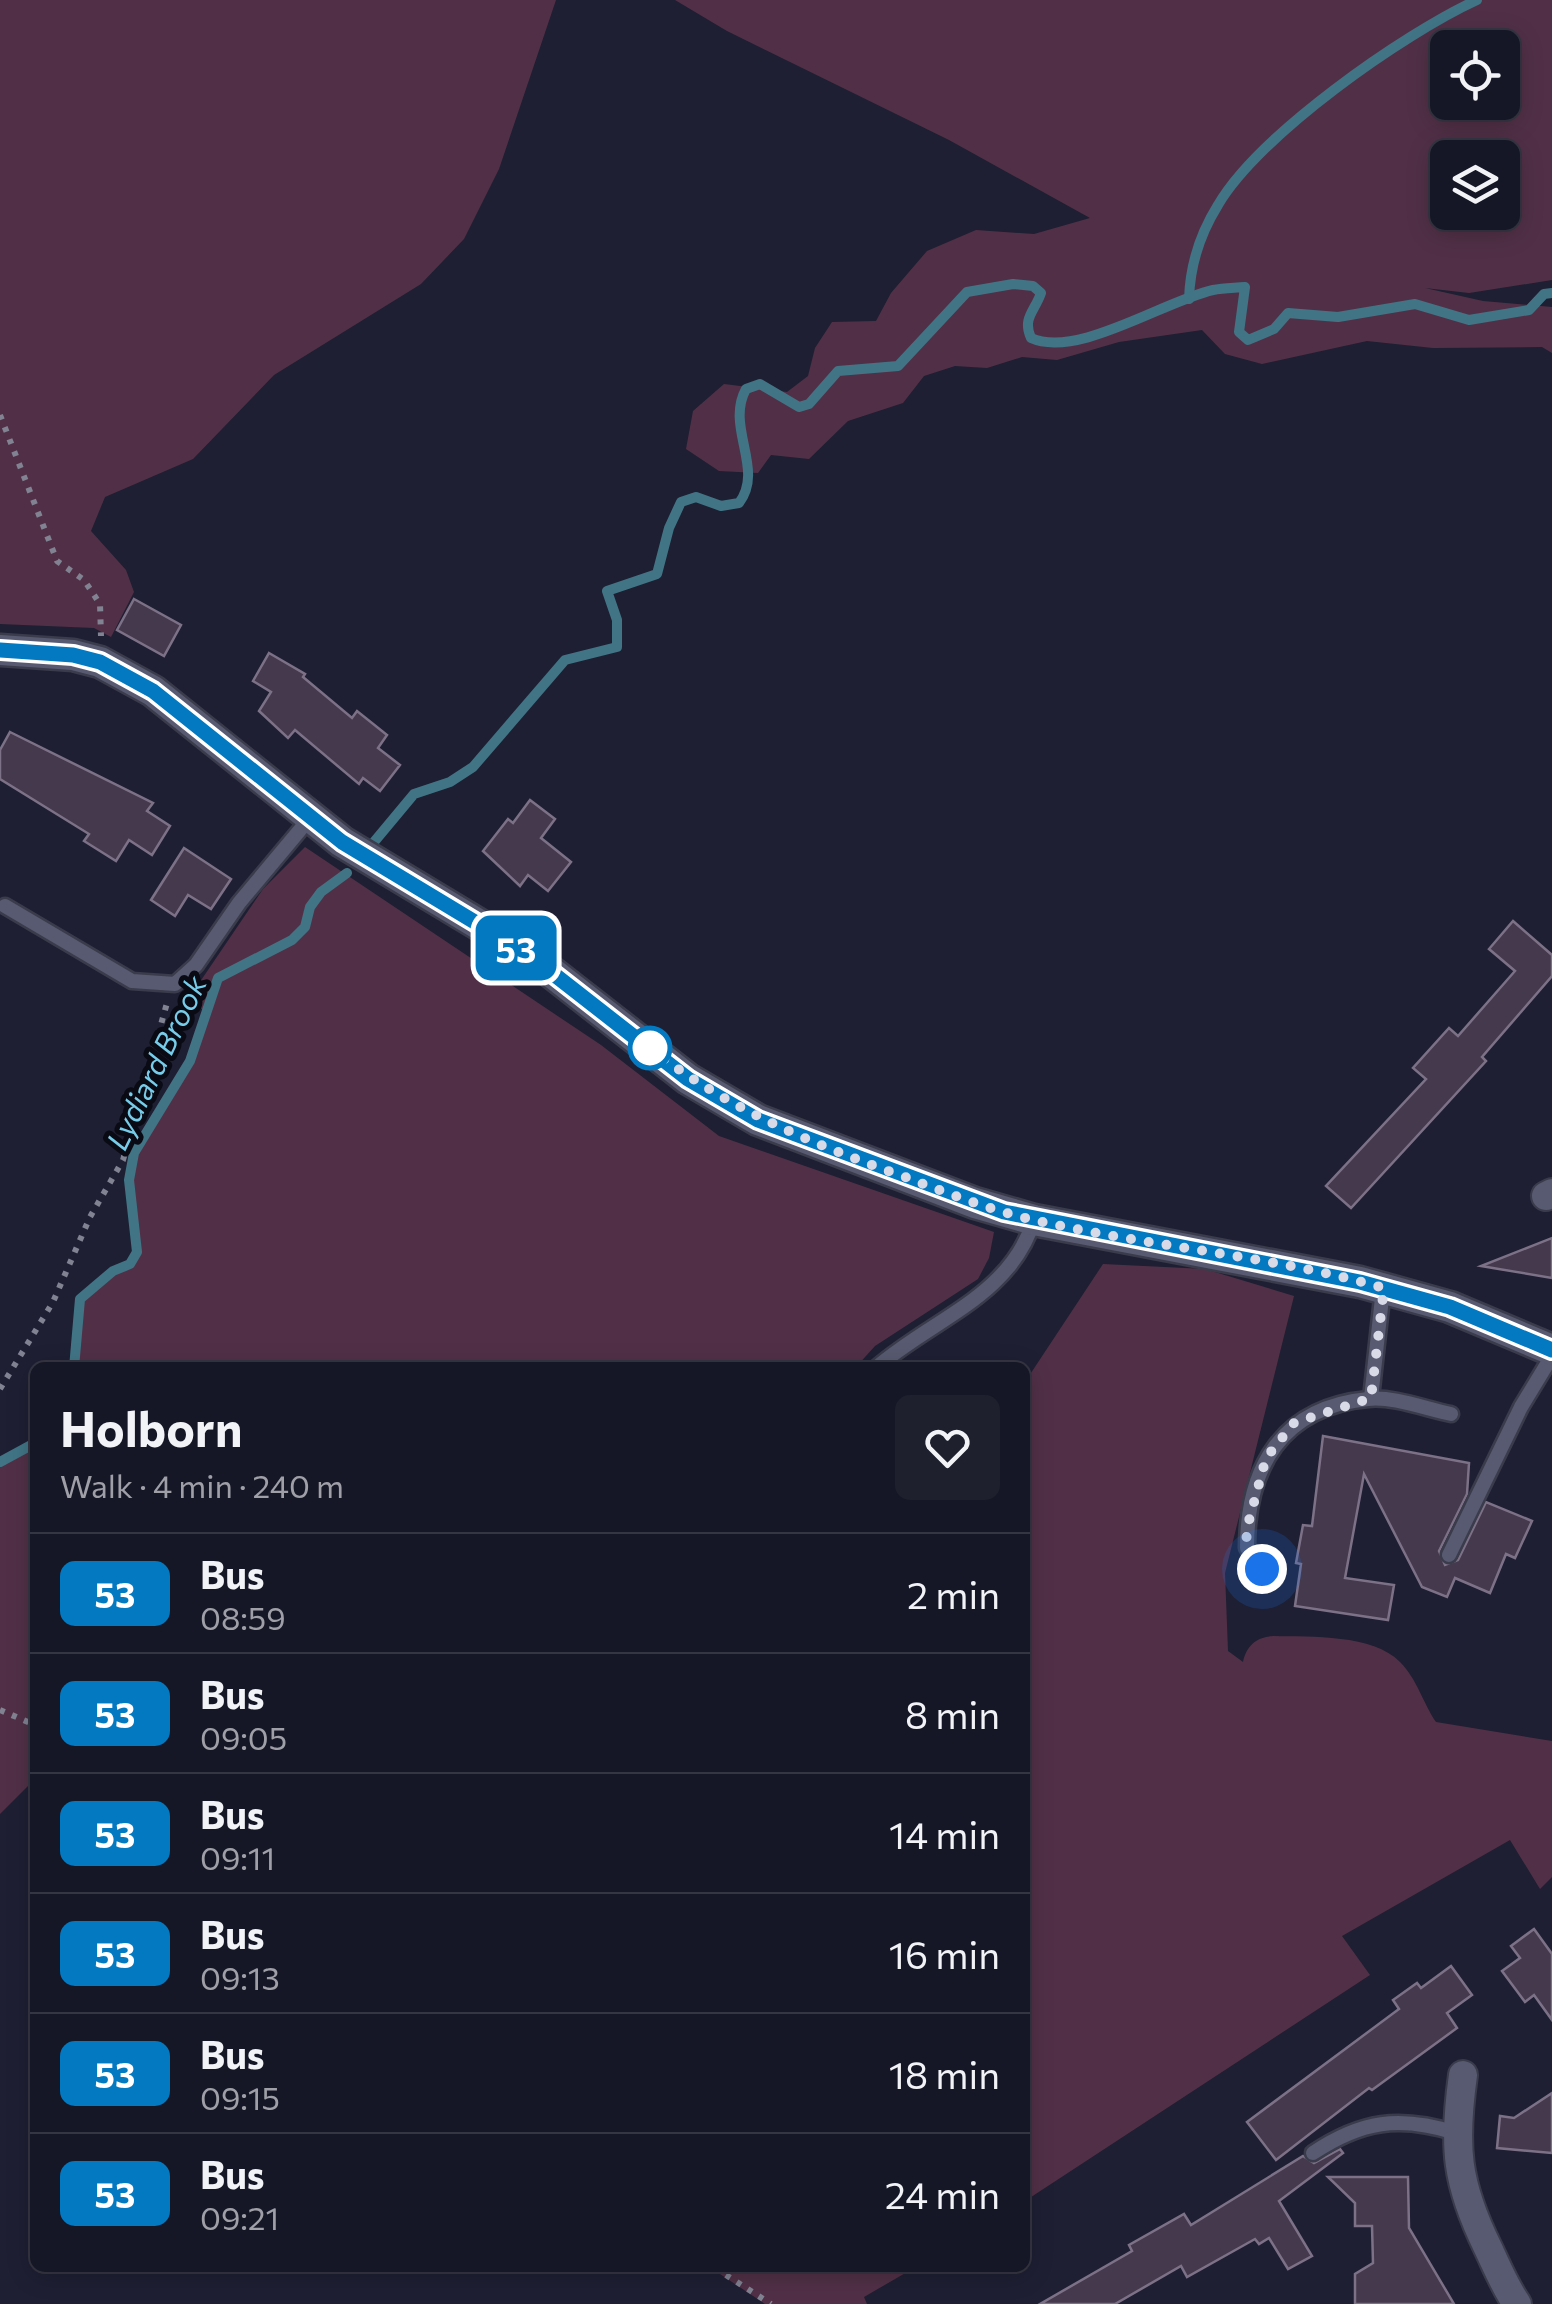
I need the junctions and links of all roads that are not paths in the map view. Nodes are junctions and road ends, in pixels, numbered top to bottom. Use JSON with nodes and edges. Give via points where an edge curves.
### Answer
{"nodes":[{"id":1,"x":0,"y":650,"type":"edge"},
{"id":2,"x":310,"y":818,"type":"junction"},
{"id":3,"x":4,"y":906,"type":"dead end"},
{"id":4,"x":1034,"y":1220,"type":"junction"},
{"id":5,"x":1384,"y":1288,"type":"junction"},
{"id":6,"x":1552,"y":1353,"type":"edge"},
{"id":7,"x":883,"y":1362,"type":"edge"},
{"id":8,"x":1371,"y":1398,"type":"junction"},
{"id":9,"x":1452,"y":1414,"type":"dead end"},
{"id":10,"x":1448,"y":1555,"type":"dead end"},
{"id":11,"x":1275,"y":1578,"type":"dead end"},
{"id":12,"x":1463,"y":2075,"type":"dead end"},
{"id":13,"x":1456,"y":2132,"type":"junction"},
{"id":14,"x":1313,"y":2153,"type":"dead end"},
{"id":15,"x":1517,"y":2304,"type":"edge"}],
"edges":[{"from":1,"to":2,"type":"street","via":[[100,662],[153,691]]},
{"from":2,"to":3,"type":"lane","via":[[175,984],[132,980]]},
{"from":2,"to":4,"type":"street","via":[[528,954],[688,1079],[758,1120]]},
{"from":4,"to":5,"type":"street"},
{"from":4,"to":7,"type":"lane","via":[[1020,1257],[984,1294]]},
{"from":5,"to":6,"type":"street","via":[[1450,1307]]},
{"from":5,"to":8,"type":"lane"},
{"from":6,"to":10,"type":"lane"},
{"from":8,"to":9,"type":"lane"},
{"from":8,"to":11,"type":"lane","via":[[1294,1423],[1266,1458],[1246,1548]]},
{"from":12,"to":13,"type":"street"},
{"from":13,"to":14,"type":"lane","via":[[1360,2126]]},
{"from":13,"to":15,"type":"street","via":[[1459,2177],[1474,2220]]}]}
